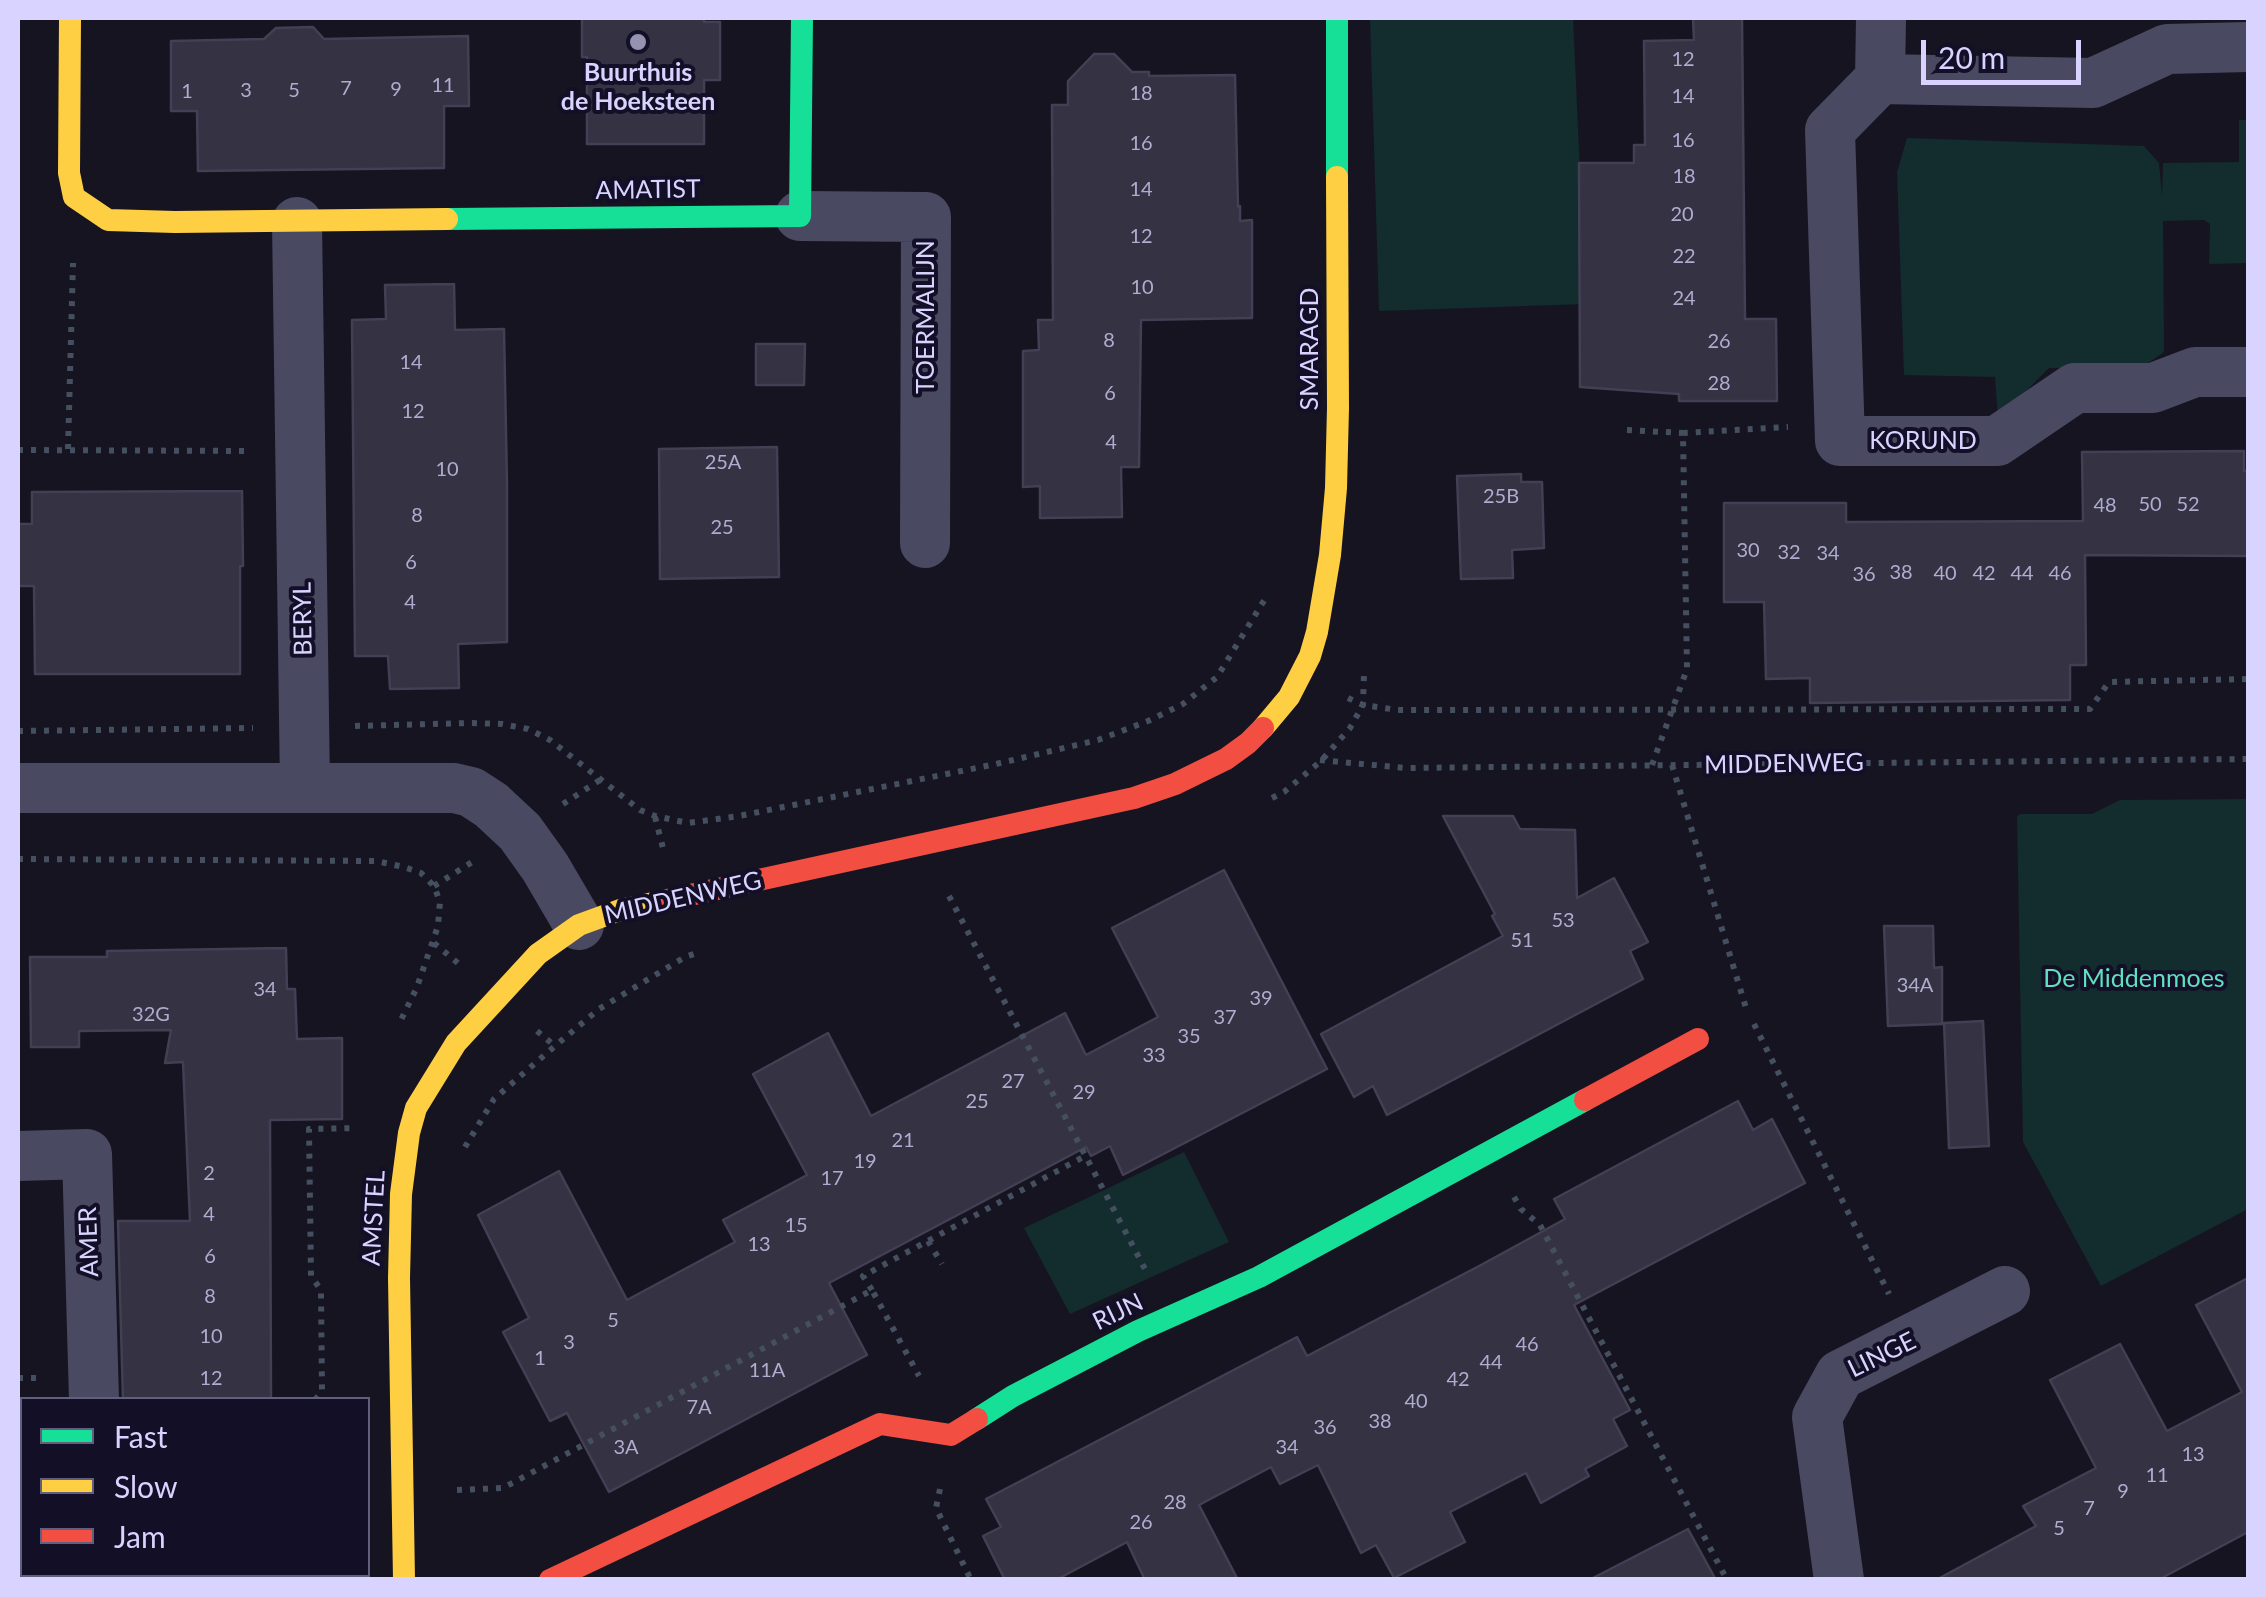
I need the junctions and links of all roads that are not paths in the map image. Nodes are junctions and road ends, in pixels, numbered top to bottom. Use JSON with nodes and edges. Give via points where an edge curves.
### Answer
{"nodes":[{"id":1,"x":70,"y":18,"type":"edge"},
{"id":2,"x":802,"y":18,"type":"edge"},
{"id":3,"x":1337,"y":18,"type":"edge"},
{"id":4,"x":1881,"y":18,"type":"edge"},
{"id":5,"x":2248,"y":48,"type":"edge"},
{"id":6,"x":1880,"y":79,"type":"junction"},
{"id":7,"x":800,"y":216,"type":"junction"},
{"id":8,"x":298,"y":222,"type":"junction"},
{"id":9,"x":2248,"y":372,"type":"edge"},
{"id":10,"x":926,"y":543,"type":"dead end"},
{"id":11,"x":1301,"y":676,"type":"joint"},
{"id":12,"x":305,"y":787,"type":"junction"},
{"id":13,"x":18,"y":788,"type":"edge"},
{"id":14,"x":579,"y":925,"type":"junction"},
{"id":15,"x":1698,"y":1039,"type":"dead end"},
{"id":16,"x":18,"y":1156,"type":"edge"},
{"id":17,"x":2006,"y":1291,"type":"dead end"},
{"id":18,"x":94,"y":1397,"type":"edge"},
{"id":19,"x":404,"y":1580,"type":"edge"},
{"id":20,"x":550,"y":1580,"type":"edge"},
{"id":21,"x":1838,"y":1580,"type":"edge"}],
"edges":[{"from":1,"to":8,"type":"street","name":"AMATIST","via":[[74,197],[108,220]]},
{"from":2,"to":7,"type":"street"},
{"from":3,"to":11,"type":"street","name":"SMARAGD","via":[[1336,488],[1317,632]]},
{"from":4,"to":6,"type":"street"},
{"from":5,"to":6,"type":"street","via":[[2167,49],[2093,84]]},
{"from":6,"to":9,"type":"street","name":"KORUND","via":[[1830,130],[1840,441],[1997,441],[2074,388],[2153,388],[2195,372]]},
{"from":7,"to":8,"type":"street","name":"AMATIST"},
{"from":7,"to":10,"type":"street","name":"TOERMALIJN","via":[[926,217]]},
{"from":8,"to":12,"type":"street","name":"BERYL"},
{"from":11,"to":14,"type":"street","name":"MIDDENWEG","via":[[1248,743],[1175,784],[620,910]]},
{"from":12,"to":13,"type":"street","name":"MIDDENWEG"},
{"from":12,"to":14,"type":"street","name":"MIDDENWEG","via":[[471,792],[520,832]]},
{"from":14,"to":19,"type":"street","name":"AMSTEL","via":[[538,954],[456,1043],[416,1108],[409,1134],[399,1278]]},
{"from":15,"to":20,"type":"street","name":"RIJN","via":[[1260,1277],[1013,1396],[951,1435],[880,1424]]},
{"from":16,"to":18,"type":"street","name":"AMER","via":[[86,1154]]},
{"from":17,"to":21,"type":"street","name":"LINGE","via":[[1840,1375],[1817,1417]]}]}
